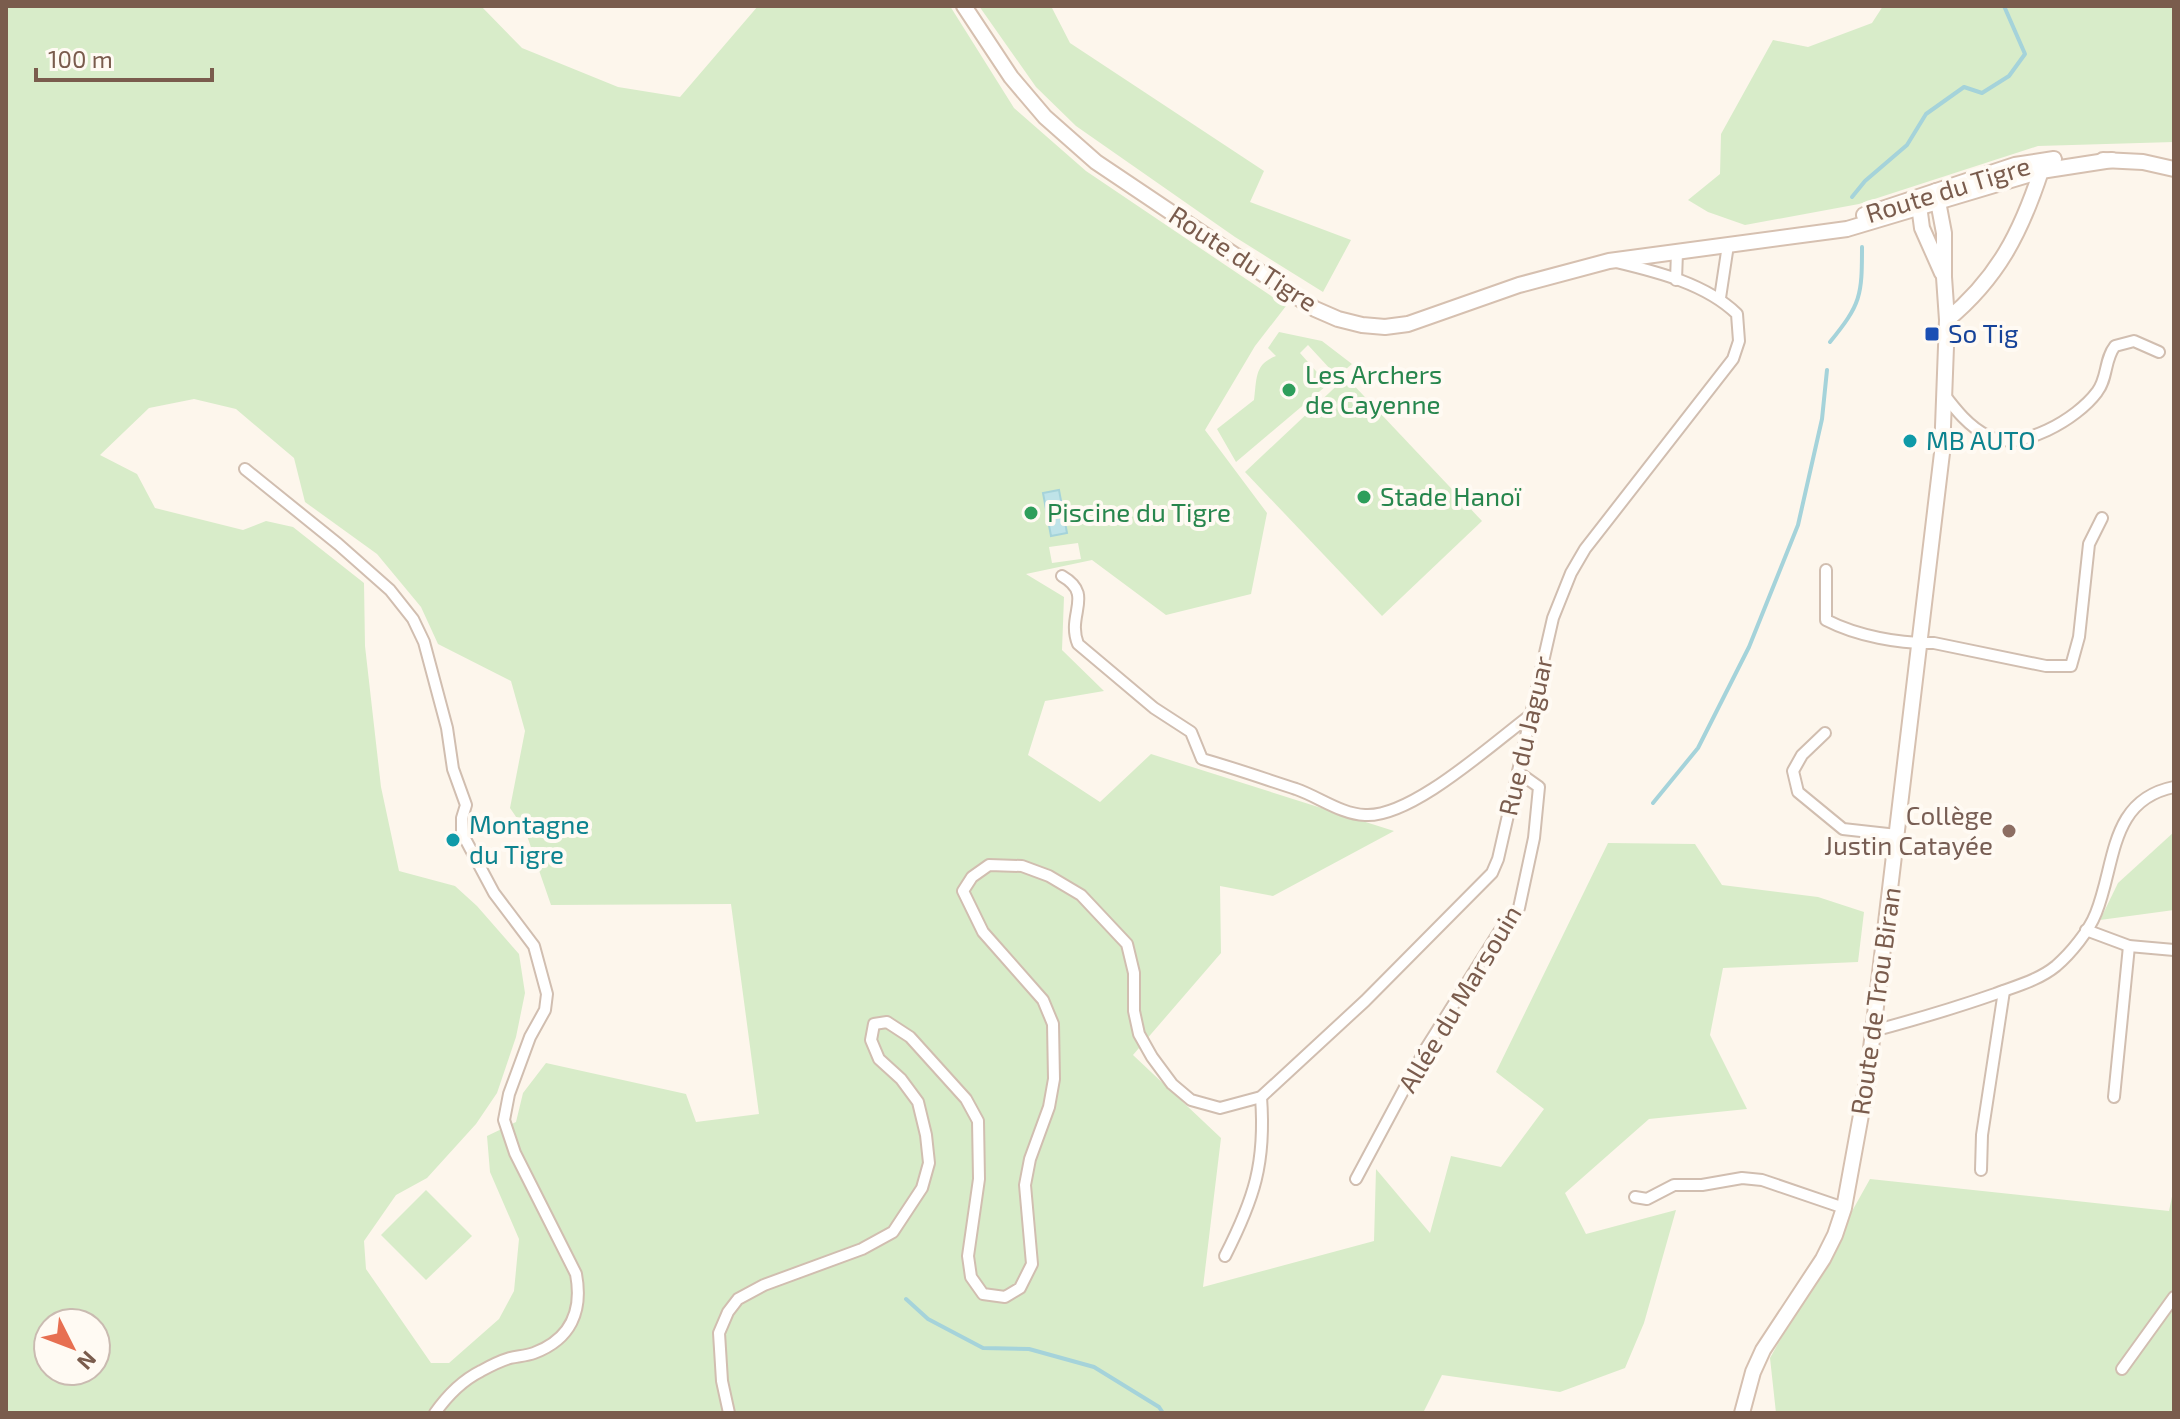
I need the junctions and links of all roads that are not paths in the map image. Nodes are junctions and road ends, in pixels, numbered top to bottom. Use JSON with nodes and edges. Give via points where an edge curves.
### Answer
{"nodes":[{"id":1,"x":964,"y":6,"type":"edge"},
{"id":2,"x":2112,"y":160,"type":"junction"},
{"id":3,"x":2174,"y":169,"type":"edge"},
{"id":4,"x":2041,"y":171,"type":"junction"},
{"id":5,"x":1938,"y":196,"type":"junction"},
{"id":6,"x":1918,"y":202,"type":"junction"},
{"id":7,"x":1890,"y":217,"type":"junction"},
{"id":8,"x":1922,"y":228,"type":"junction"},
{"id":9,"x":1787,"y":237,"type":"junction"},
{"id":10,"x":1728,"y":245,"type":"junction"},
{"id":11,"x":1677,"y":252,"type":"junction"},
{"id":12,"x":1609,"y":261,"type":"junction"},
{"id":13,"x":1944,"y":277,"type":"junction"},
{"id":14,"x":1676,"y":280,"type":"junction"},
{"id":15,"x":1720,"y":298,"type":"junction"},
{"id":16,"x":1947,"y":320,"type":"junction"},
{"id":17,"x":2159,"y":352,"type":"dead end"},
{"id":18,"x":1943,"y":393,"type":"junction"},
{"id":19,"x":245,"y":469,"type":"dead end"},
{"id":20,"x":2102,"y":518,"type":"dead end"},
{"id":21,"x":1826,"y":570,"type":"dead end"},
{"id":22,"x":1062,"y":576,"type":"dead end"},
{"id":23,"x":1918,"y":643,"type":"junction"},
{"id":24,"x":1532,"y":714,"type":"junction"},
{"id":25,"x":1825,"y":733,"type":"dead end"},
{"id":26,"x":1518,"y":772,"type":"junction"},
{"id":27,"x":2174,"y":787,"type":"edge"},
{"id":28,"x":1897,"y":835,"type":"junction"},
{"id":29,"x":2086,"y":930,"type":"junction"},
{"id":30,"x":2129,"y":946,"type":"junction"},
{"id":31,"x":2174,"y":950,"type":"edge"},
{"id":32,"x":2004,"y":991,"type":"junction"},
{"id":33,"x":1873,"y":1031,"type":"junction"},
{"id":34,"x":1261,"y":1097,"type":"junction"},
{"id":35,"x":2114,"y":1097,"type":"dead end"},
{"id":36,"x":1981,"y":1170,"type":"dead end"},
{"id":37,"x":1356,"y":1179,"type":"dead end"},
{"id":38,"x":1635,"y":1197,"type":"dead end"},
{"id":39,"x":1844,"y":1208,"type":"junction"},
{"id":40,"x":1225,"y":1256,"type":"dead end"},
{"id":41,"x":2174,"y":1297,"type":"edge"},
{"id":42,"x":2122,"y":1369,"type":"dead end"},
{"id":43,"x":435,"y":1413,"type":"edge"},
{"id":44,"x":729,"y":1413,"type":"edge"},
{"id":45,"x":1742,"y":1413,"type":"edge"}],
"edges":[{"from":1,"to":12,"type":"main road","name":"Route du Tigre","via":[[1011,77],[1045,117],[1096,162],[1315,309],[1338,319],[1385,327],[1408,324],[1519,285]]},
{"from":2,"to":3,"type":"main road","name":"Route du Tigre"},
{"from":2,"to":4,"type":"main road","name":"Route du Tigre"},
{"from":2,"to":5,"type":"main road","name":"Route du Tigre","via":[[2015,165]]},
{"from":4,"to":5,"type":"main road","name":"Route du Tigre"},
{"from":4,"to":16,"type":"main road","via":[[2006,253],[1978,291]]},
{"from":5,"to":6,"type":"main road","name":"Route du Tigre"},
{"from":5,"to":13,"type":"main road","name":"Route de Trou Biran"},
{"from":6,"to":7,"type":"main road","name":"Route du Tigre"},
{"from":6,"to":8,"type":"main road","name":"Route de Trou Biran"},
{"from":6,"to":9,"type":"main road","name":"Route du Tigre"},
{"from":7,"to":8,"type":"main road"},
{"from":7,"to":9,"type":"main road","name":"Route du Tigre"},
{"from":8,"to":13,"type":"main road","name":"Route de Trou Biran"},
{"from":9,"to":10,"type":"main road","name":"Route du Tigre"},
{"from":10,"to":11,"type":"main road","name":"Route du Tigre"},
{"from":10,"to":15,"type":"street"},
{"from":11,"to":12,"type":"main road","name":"Route du Tigre"},
{"from":11,"to":14,"type":"street"},
{"from":12,"to":14,"type":"street"},
{"from":13,"to":16,"type":"main road","name":"Route de Trou Biran"},
{"from":14,"to":15,"type":"street"},
{"from":15,"to":24,"type":"street","name":"Rue du Jaguar","via":[[1737,314],[1739,341],[1733,359],[1571,573],[1553,618]]},
{"from":16,"to":18,"type":"main road","name":"Route de Trou Biran"},
{"from":17,"to":18,"type":"street","via":[[2134,341],[2115,346],[2096,394],[2060,424],[2026,439],[1990,437]]},
{"from":18,"to":23,"type":"main road","name":"Route de Trou Biran","via":[[1942,453]]},
{"from":19,"to":43,"type":"street","via":[[369,570],[413,619],[432,669],[466,805],[462,833],[494,893],[534,946],[547,994],[504,1120],[515,1153],[576,1274],[578,1312],[554,1343],[479,1372]]},
{"from":20,"to":23,"type":"street","via":[[2089,544],[2071,666]]},
{"from":21,"to":23,"type":"street","via":[[1826,620],[1844,629]]},
{"from":22,"to":24,"type":"street","via":[[1077,588],[1078,644],[1191,732],[1202,759],[1355,814],[1388,812],[1423,795]]},
{"from":23,"to":28,"type":"main road","name":"Route de Trou Biran"},
{"from":24,"to":26,"type":"street","name":"Rue du Jaguar"},
{"from":25,"to":28,"type":"street","via":[[1793,771],[1798,792],[1843,829]]},
{"from":26,"to":34,"type":"street","name":"Rue du Jaguar","via":[[1492,873]]},
{"from":26,"to":37,"type":"street","name":"Allée du Marsouin","via":[[1539,787],[1519,908],[1425,1050]]},
{"from":27,"to":29,"type":"street","via":[[2155,792],[2120,826]]},
{"from":28,"to":33,"type":"main road","name":"Route de Trou Biran"},
{"from":29,"to":30,"type":"street"},
{"from":29,"to":32,"type":"street","via":[[2057,965]]},
{"from":30,"to":31,"type":"street"},
{"from":30,"to":35,"type":"street"},
{"from":32,"to":33,"type":"street"},
{"from":32,"to":36,"type":"street"},
{"from":33,"to":39,"type":"main road","name":"Route de Trou Biran"},
{"from":34,"to":40,"type":"street","via":[[1262,1137],[1253,1196]]},
{"from":34,"to":44,"type":"street","name":"Rue du Jaguar","via":[[1220,1108],[1191,1100],[1172,1084],[1139,1034],[1127,944],[1081,895],[1049,876],[1022,866],[989,865],[963,891],[983,932],[1043,1000],[1053,1024],[1052,1093],[1025,1185],[1032,1264],[1020,1288],[1005,1297],[983,1294],[971,1277],[978,1121],[966,1099],[910,1037],[887,1022],[874,1024],[871,1040],[879,1059],[918,1102],[929,1163],[922,1188],[893,1232],[738,1299],[719,1333]]},
{"from":38,"to":39,"type":"street","via":[[1647,1199],[1674,1185],[1742,1178]]},
{"from":39,"to":45,"type":"main road","name":"Route de Trou Biran","via":[[1823,1259],[1763,1350]]},
{"from":41,"to":42,"type":"street"}]}
